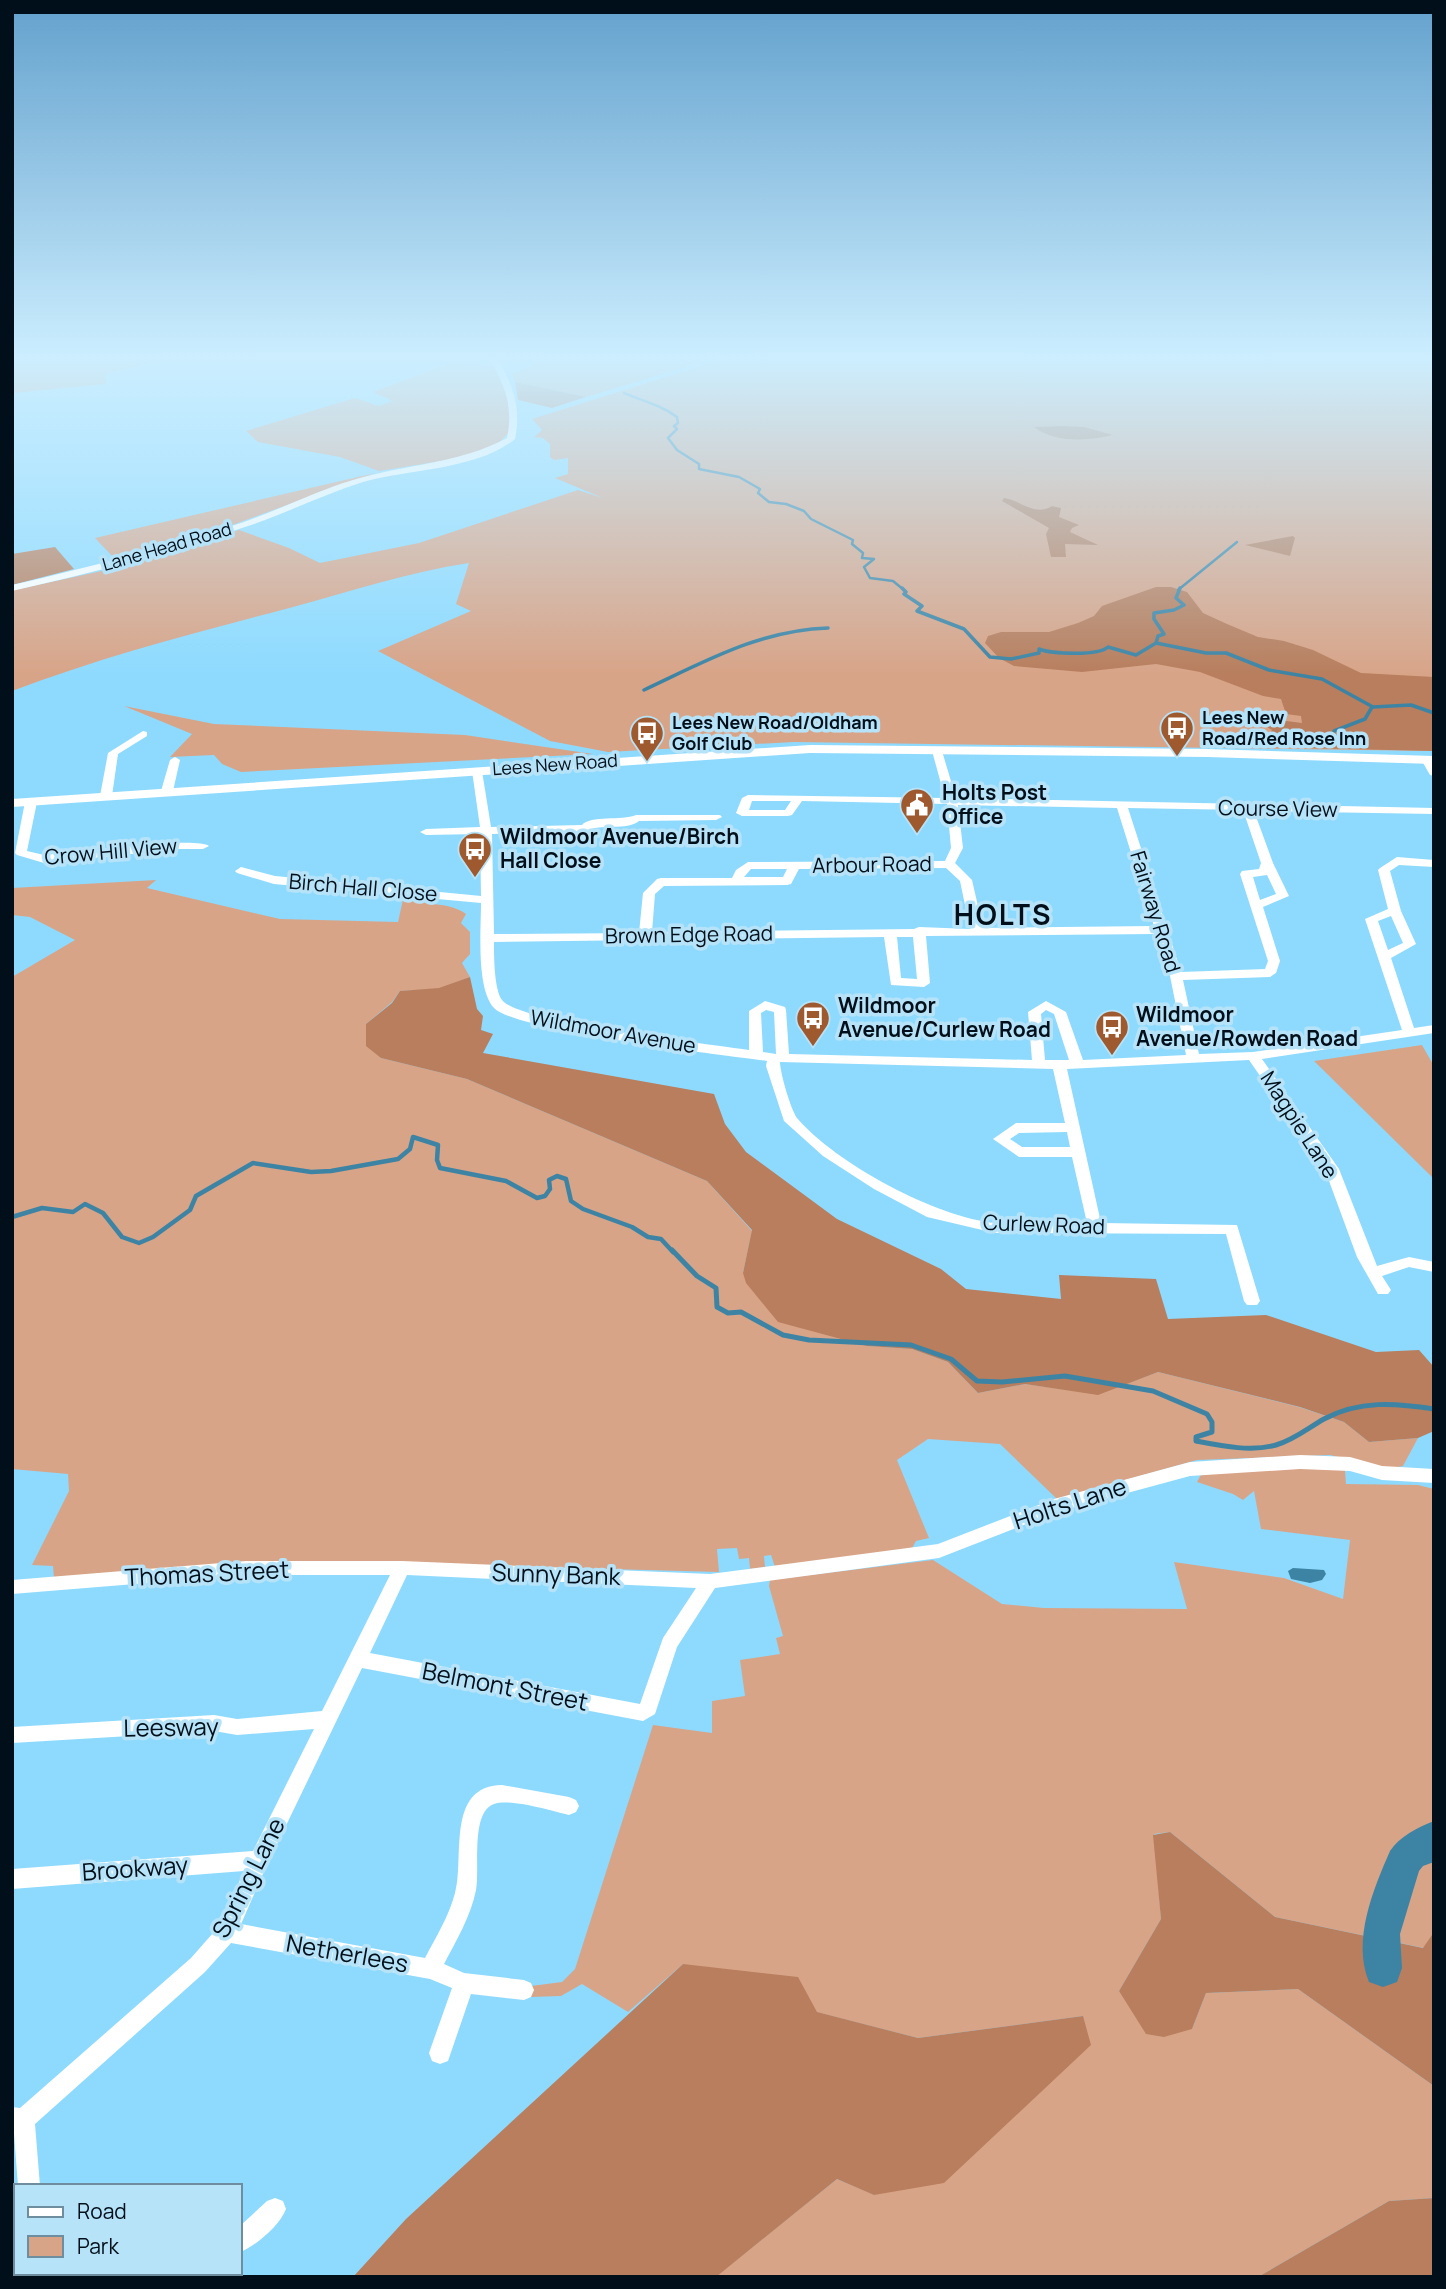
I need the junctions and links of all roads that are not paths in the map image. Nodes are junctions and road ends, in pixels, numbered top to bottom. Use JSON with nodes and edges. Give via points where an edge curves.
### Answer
{"nodes":[{"id":1,"x":446,"y":462,"type":"edge"},
{"id":2,"x":12,"y":588,"type":"edge"},
{"id":3,"x":143,"y":734,"type":"dead end"},
{"id":4,"x":937,"y":751,"type":"junction"},
{"id":5,"x":175,"y":760,"type":"dead end"},
{"id":6,"x":1432,"y":764,"type":"edge"},
{"id":7,"x":477,"y":771,"type":"junction"},
{"id":8,"x":167,"y":791,"type":"junction"},
{"id":9,"x":106,"y":796,"type":"junction"},
{"id":10,"x":799,"y":798,"type":"dead end"},
{"id":11,"x":31,"y":802,"type":"junction"},
{"id":12,"x":12,"y":803,"type":"edge"},
{"id":13,"x":952,"y":803,"type":"junction"},
{"id":14,"x":1122,"y":806,"type":"junction"},
{"id":15,"x":1248,"y":809,"type":"junction"},
{"id":16,"x":1434,"y":811,"type":"edge"},
{"id":17,"x":716,"y":817,"type":"dead end"},
{"id":18,"x":486,"y":830,"type":"junction"},
{"id":19,"x":426,"y":832,"type":"dead end"},
{"id":20,"x":203,"y":846,"type":"dead end"},
{"id":21,"x":16,"y":854,"type":"edge"},
{"id":22,"x":1267,"y":863,"type":"junction"},
{"id":23,"x":949,"y":864,"type":"junction"},
{"id":24,"x":1434,"y":864,"type":"edge"},
{"id":25,"x":241,"y":871,"type":"dead end"},
{"id":26,"x":486,"y":900,"type":"junction"},
{"id":27,"x":1256,"y":905,"type":"junction"},
{"id":28,"x":1395,"y":911,"type":"junction"},
{"id":29,"x":1162,"y":930,"type":"junction"},
{"id":30,"x":919,"y":931,"type":"junction"},
{"id":31,"x":977,"y":931,"type":"junction"},
{"id":32,"x":890,"y":932,"type":"junction"},
{"id":33,"x":645,"y":936,"type":"junction"},
{"id":34,"x":488,"y":938,"type":"junction"},
{"id":35,"x":1385,"y":956,"type":"junction"},
{"id":36,"x":1176,"y":975,"type":"junction"},
{"id":37,"x":1434,"y":1029,"type":"edge"},
{"id":38,"x":1410,"y":1034,"type":"junction"},
{"id":39,"x":756,"y":1056,"type":"junction"},
{"id":40,"x":1253,"y":1056,"type":"junction"},
{"id":41,"x":779,"y":1058,"type":"junction"},
{"id":42,"x":1195,"y":1059,"type":"junction"},
{"id":43,"x":1077,"y":1063,"type":"junction"},
{"id":44,"x":1039,"y":1064,"type":"junction"},
{"id":45,"x":1059,"y":1065,"type":"junction"},
{"id":46,"x":1073,"y":1127,"type":"junction"},
{"id":47,"x":1079,"y":1152,"type":"junction"},
{"id":48,"x":1095,"y":1227,"type":"junction"},
{"id":49,"x":1434,"y":1267,"type":"edge"},
{"id":50,"x":1373,"y":1273,"type":"junction"},
{"id":51,"x":1383,"y":1290,"type":"dead end"},
{"id":52,"x":1252,"y":1301,"type":"dead end"},
{"id":53,"x":1434,"y":1476,"type":"edge"},
{"id":54,"x":402,"y":1568,"type":"junction"},
{"id":55,"x":710,"y":1581,"type":"junction"},
{"id":56,"x":12,"y":1587,"type":"edge"},
{"id":57,"x":359,"y":1659,"type":"junction"},
{"id":58,"x":330,"y":1719,"type":"junction"},
{"id":59,"x":12,"y":1735,"type":"edge"},
{"id":60,"x":569,"y":1806,"type":"dead end"},
{"id":61,"x":258,"y":1860,"type":"junction"},
{"id":62,"x":12,"y":1879,"type":"edge"},
{"id":63,"x":227,"y":1932,"type":"junction"},
{"id":64,"x":430,"y":1969,"type":"junction"},
{"id":65,"x":464,"y":1983,"type":"junction"},
{"id":66,"x":524,"y":1990,"type":"dead end"},
{"id":67,"x":440,"y":2053,"type":"dead end"},
{"id":68,"x":18,"y":2119,"type":"edge"},
{"id":69,"x":29,"y":2184,"type":"edge"},
{"id":70,"x":275,"y":2208,"type":"dead end"},
{"id":71,"x":242,"y":2239,"type":"edge"}],
"edges":[{"from":1,"to":2,"type":"street","name":"Lane Head Road","via":[[357,481],[192,542]]},
{"from":3,"to":9,"type":"street","via":[[114,753]]},
{"from":4,"to":6,"type":"street","name":"Lees New Road","via":[[1207,753]]},
{"from":4,"to":7,"type":"street","name":"Lees New Road","via":[[810,749]]},
{"from":4,"to":13,"type":"street"},
{"from":5,"to":8,"type":"street"},
{"from":7,"to":8,"type":"street","name":"Lees New Road"},
{"from":7,"to":18,"type":"street","name":"Wildmoor Avenue"},
{"from":8,"to":9,"type":"street","name":"Lees New Road"},
{"from":9,"to":11,"type":"street","name":"Lees New Road"},
{"from":10,"to":13,"type":"street","name":"Course View"},
{"from":11,"to":12,"type":"street","name":"Lees New Road"},
{"from":11,"to":21,"type":"street","name":"Crow Hill View"},
{"from":13,"to":14,"type":"street","name":"Course View"},
{"from":13,"to":23,"type":"street","via":[[957,848]]},
{"from":14,"to":15,"type":"street","name":"Course View"},
{"from":14,"to":29,"type":"street","name":"Fairway Road"},
{"from":15,"to":16,"type":"street","name":"Course View"},
{"from":15,"to":22,"type":"street"},
{"from":17,"to":18,"type":"street","via":[[636,818],[632,822],[589,822],[585,828]]},
{"from":18,"to":19,"type":"street"},
{"from":18,"to":26,"type":"street","name":"Wildmoor Avenue"},
{"from":20,"to":21,"type":"street","name":"Crow Hill View","via":[[44,859]]},
{"from":22,"to":27,"type":"street","via":[[1264,872],[1246,874]]},
{"from":22,"to":27,"type":"street","via":[[1283,896]]},
{"from":23,"to":31,"type":"street","via":[[966,880]]},
{"from":23,"to":33,"type":"street","name":"Arbour Road","via":[[795,866],[787,881],[661,882],[649,893]]},
{"from":24,"to":28,"type":"street","via":[[1397,861],[1384,870]]},
{"from":25,"to":26,"type":"street","name":"Birch Hall Close","via":[[274,880]]},
{"from":26,"to":34,"type":"street","name":"Wildmoor Avenue"},
{"from":27,"to":36,"type":"street","via":[[1274,961],[1270,973]]},
{"from":28,"to":35,"type":"street","via":[[1410,944]]},
{"from":28,"to":35,"type":"street","via":[[1371,919]]},
{"from":29,"to":31,"type":"street","name":"Brown Edge Road"},
{"from":29,"to":36,"type":"street","name":"Fairway Road"},
{"from":30,"to":31,"type":"street","name":"Brown Edge Road"},
{"from":30,"to":32,"type":"street","name":"Brown Edge Road"},
{"from":30,"to":32,"type":"street","via":[[924,983],[895,982]]},
{"from":32,"to":33,"type":"street","name":"Brown Edge Road"},
{"from":33,"to":34,"type":"street","name":"Brown Edge Road"},
{"from":34,"to":39,"type":"street","name":"Wildmoor Avenue","via":[[492,993],[507,1011],[571,1028]]},
{"from":35,"to":38,"type":"street"},
{"from":36,"to":42,"type":"street","name":"Fairway Road"},
{"from":37,"to":38,"type":"street","name":"Wildmoor Avenue"},
{"from":38,"to":40,"type":"street","name":"Wildmoor Avenue"},
{"from":39,"to":41,"type":"street","name":"Wildmoor Avenue"},
{"from":39,"to":41,"type":"street","via":[[755,1011],[765,1005],[780,1010]]},
{"from":40,"to":42,"type":"street","name":"Wildmoor Avenue"},
{"from":40,"to":50,"type":"street","name":"Magpie Lane","via":[[1332,1169]]},
{"from":41,"to":44,"type":"street","name":"Wildmoor Avenue"},
{"from":41,"to":48,"type":"street","name":"Curlew Road","via":[[773,1066],[789,1118],[828,1153],[879,1186],[932,1213],[995,1228]]},
{"from":42,"to":43,"type":"street","name":"Wildmoor Avenue"},
{"from":43,"to":44,"type":"street","via":[[1060,1012],[1046,1004],[1034,1012]]},
{"from":43,"to":45,"type":"street","name":"Wildmoor Avenue"},
{"from":44,"to":45,"type":"street","name":"Wildmoor Avenue"},
{"from":45,"to":46,"type":"street"},
{"from":46,"to":47,"type":"street"},
{"from":46,"to":47,"type":"street","via":[[1016,1128],[1000,1139],[1019,1152]]},
{"from":47,"to":48,"type":"street"},
{"from":48,"to":52,"type":"street","name":"Curlew Road","via":[[1232,1229]]},
{"from":49,"to":50,"type":"street","via":[[1409,1262]]},
{"from":50,"to":51,"type":"street","name":"Magpie Lane"},
{"from":53,"to":55,"type":"street","name":"Holts Lane","via":[[1300,1462],[1190,1469],[1054,1506],[939,1551]]},
{"from":54,"to":55,"type":"street","name":"Sunny Bank"},
{"from":54,"to":56,"type":"street","name":"Thomas Street","via":[[246,1568]]},
{"from":54,"to":57,"type":"street","name":"Spring Lane"},
{"from":55,"to":57,"type":"street","name":"Belmont Street","via":[[668,1644],[643,1713]]},
{"from":57,"to":58,"type":"street","name":"Spring Lane"},
{"from":58,"to":59,"type":"street","name":"Leesway"},
{"from":58,"to":61,"type":"street","name":"Spring Lane"},
{"from":60,"to":64,"type":"street","via":[[496,1794],[484,1798],[467,1835],[466,1889]]},
{"from":61,"to":62,"type":"street","name":"Brookway"},
{"from":61,"to":63,"type":"street","name":"Spring Lane"},
{"from":63,"to":64,"type":"street","name":"Netherlees"},
{"from":63,"to":68,"type":"street","name":"Spring Lane","via":[[198,1965]]},
{"from":64,"to":65,"type":"street","name":"Netherlees"},
{"from":65,"to":66,"type":"street","name":"Netherlees"},
{"from":65,"to":67,"type":"street"},
{"from":68,"to":69,"type":"street"},
{"from":70,"to":71,"type":"street"}]}
